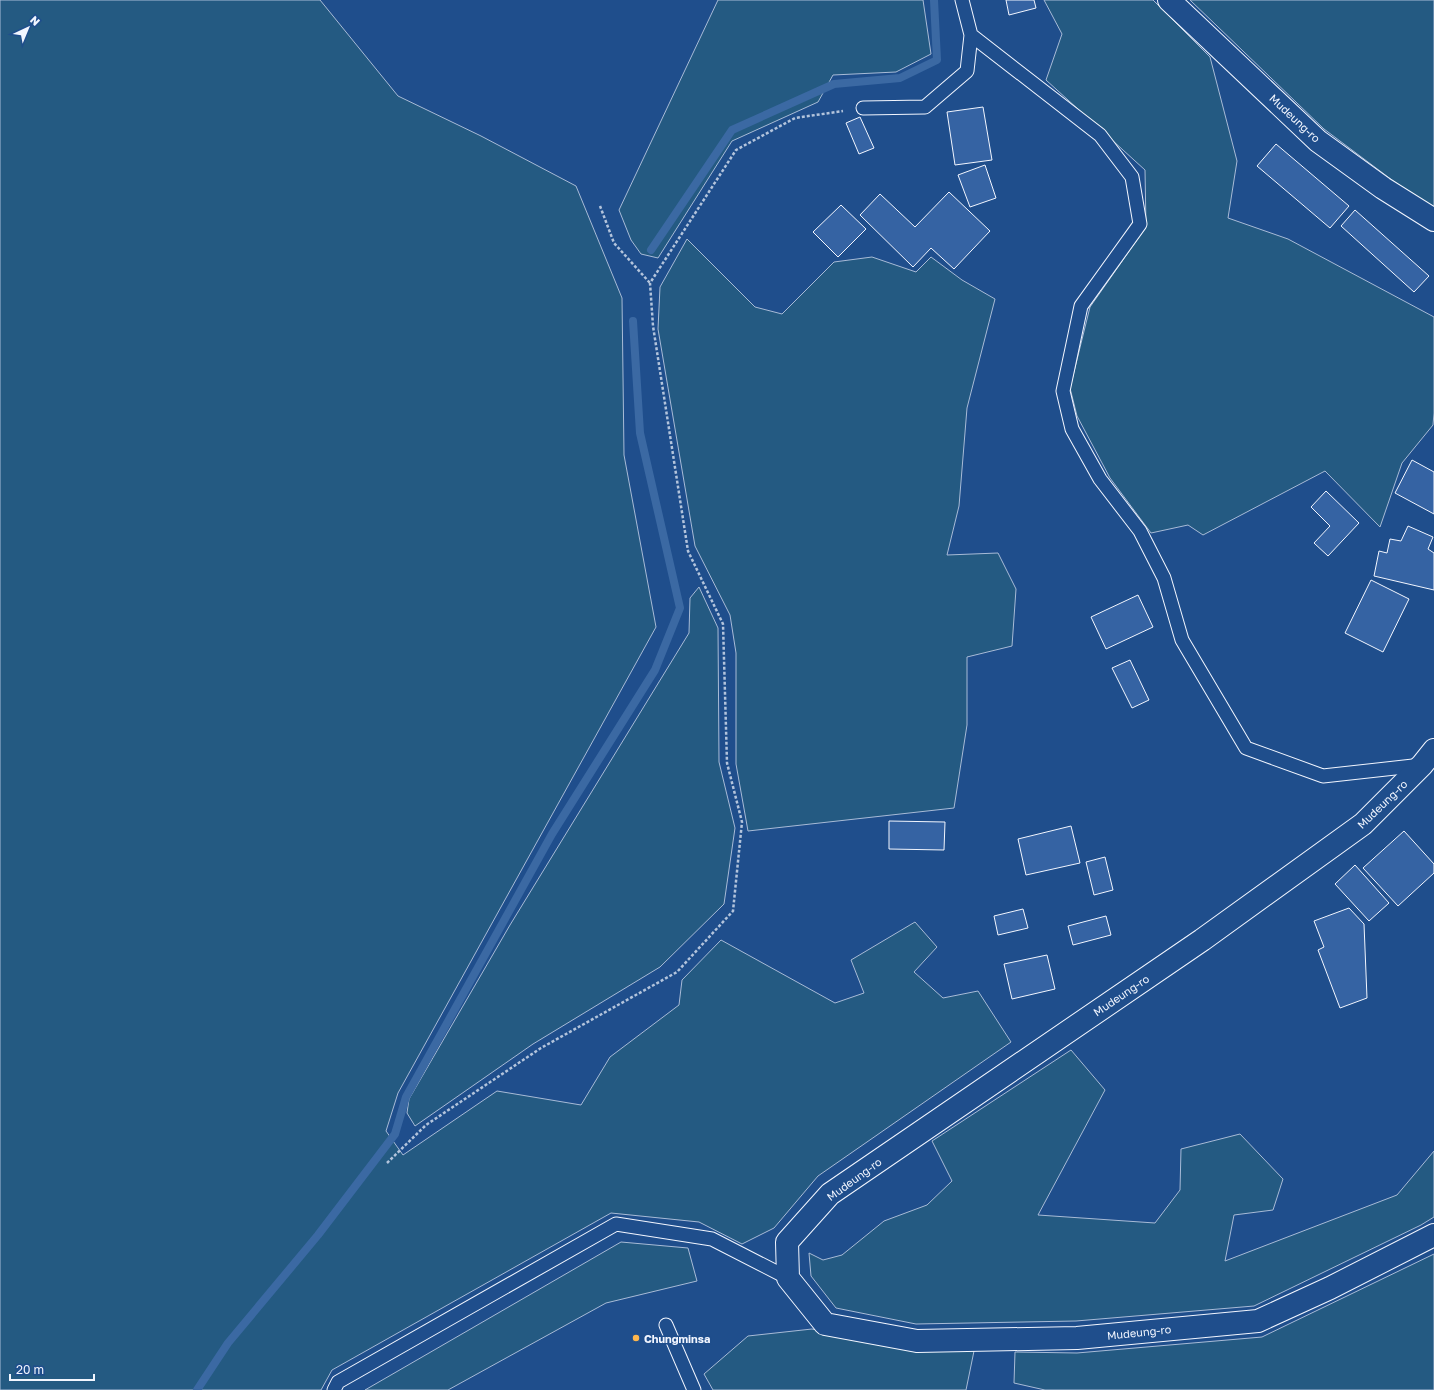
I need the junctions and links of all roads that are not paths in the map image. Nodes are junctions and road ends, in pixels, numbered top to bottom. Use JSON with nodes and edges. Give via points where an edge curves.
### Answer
{"nodes":[{"id":1,"x":962,"y":0,"type":"edge"},
{"id":2,"x":1169,"y":0,"type":"edge"},
{"id":3,"x":971,"y":35,"type":"junction"},
{"id":4,"x":863,"y":108,"type":"road end"},
{"id":5,"x":1434,"y":220,"type":"edge"},
{"id":6,"x":1430,"y":760,"type":"edge"},
{"id":7,"x":1434,"y":1235,"type":"edge"},
{"id":8,"x":788,"y":1278,"type":"junction"},
{"id":9,"x":666,"y":1325,"type":"dead end"},
{"id":10,"x":334,"y":1390,"type":"edge"},
{"id":11,"x":694,"y":1390,"type":"edge"}],
"edges":[{"from":1,"to":3,"type":"lane"},
{"from":2,"to":5,"type":"main road","name":"Mudeung-ro","via":[[1318,141],[1383,188]]},
{"from":3,"to":4,"type":"lane","via":[[967,71],[925,107]]},
{"from":3,"to":6,"type":"lane","via":[[1100,135],[1132,177],[1140,224],[1082,306],[1062,391],[1072,428],[1100,479],[1140,531],[1164,578],[1182,640],[1246,748],[1323,776]]},
{"from":6,"to":8,"type":"main road","name":"Mudeung-ro","via":[[1363,824],[1202,940],[830,1194],[787,1242]]},
{"from":7,"to":8,"type":"main road","name":"Mudeung-ro","via":[[1258,1321],[1077,1338],[917,1341],[825,1324]]},
{"from":8,"to":10,"type":"lane","via":[[712,1239],[616,1224],[338,1382]]},
{"from":9,"to":11,"type":"lane"}]}
